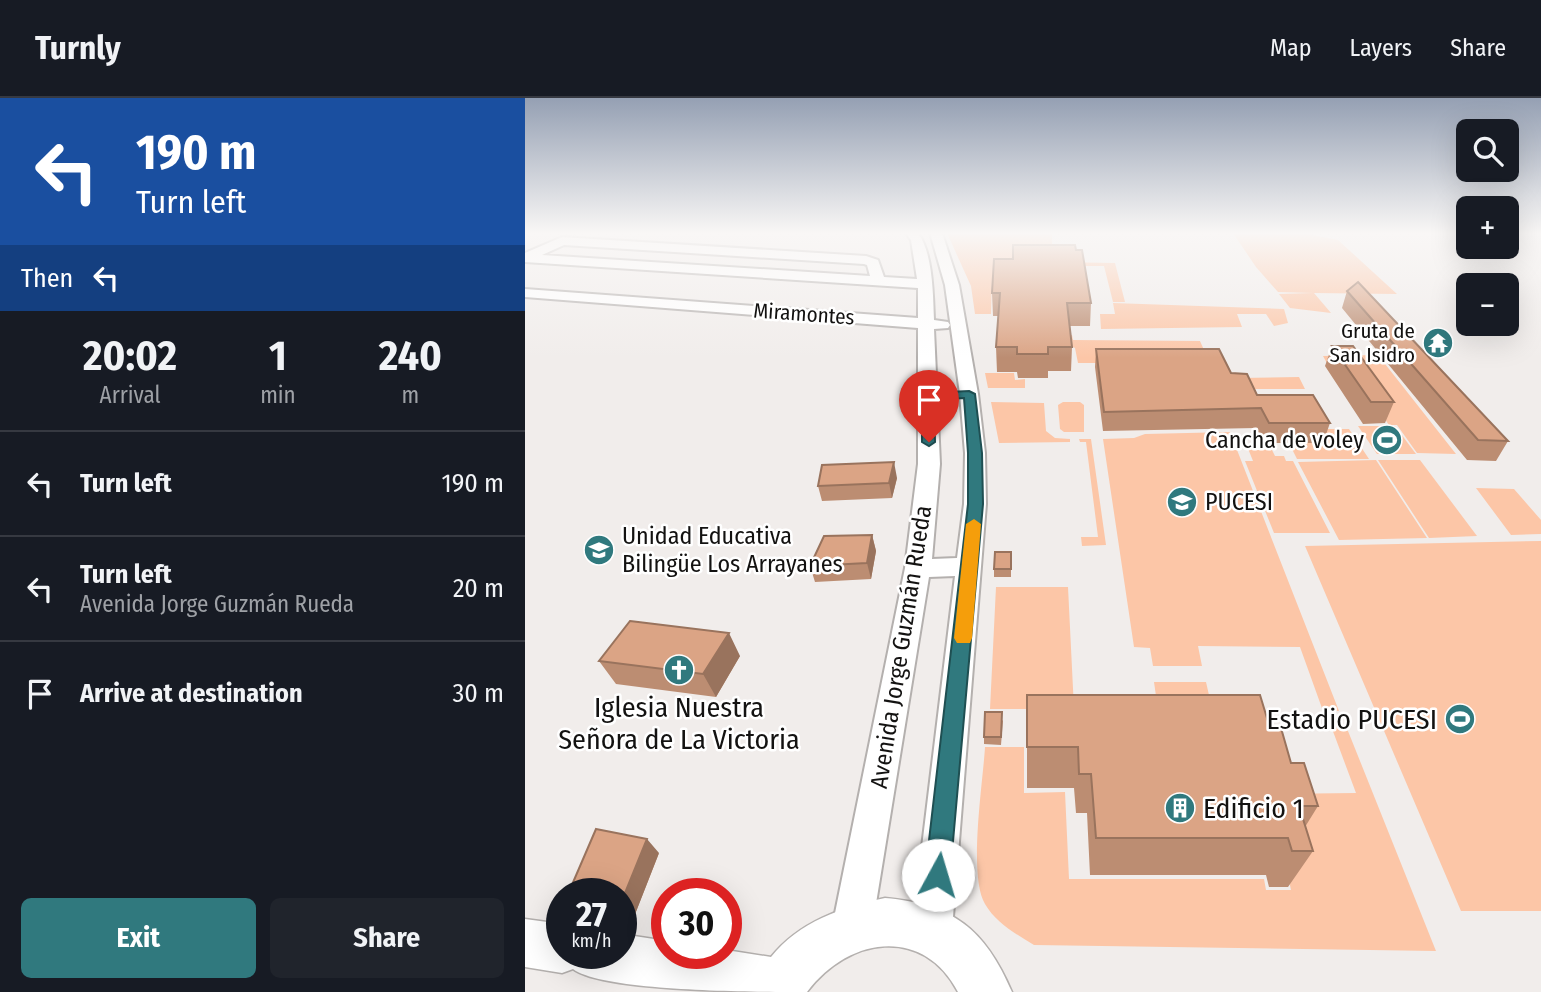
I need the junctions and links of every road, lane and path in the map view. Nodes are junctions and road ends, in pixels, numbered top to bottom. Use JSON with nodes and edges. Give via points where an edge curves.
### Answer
{"nodes":[{"id":1,"x":772,"y":275,"type":"edge"},
{"id":2,"x":877,"y":275,"type":"edge"},
{"id":3,"x":923,"y":275,"type":"edge"},
{"id":4,"x":949,"y":275,"type":"edge"},
{"id":5,"x":879,"y":282,"type":"junction"},
{"id":6,"x":925,"y":285,"type":"junction"},
{"id":7,"x":525,"y":293,"type":"edge"},
{"id":8,"x":926,"y":323,"type":"junction"},
{"id":9,"x":957,"y":328,"type":"junction"},
{"id":10,"x":949,"y":395,"type":"junction"},
{"id":11,"x":970,"y":566,"type":"junction"},
{"id":12,"x":918,"y":568,"type":"junction"},
{"id":13,"x":852,"y":928,"type":"junction"},
{"id":14,"x":932,"y":929,"type":"junction"},
{"id":15,"x":525,"y":943,"type":"edge"},
{"id":16,"x":546,"y":946,"type":"edge"},
{"id":17,"x":637,"y":962,"type":"edge"},
{"id":18,"x":778,"y":988,"type":"edge"},
{"id":19,"x":986,"y":992,"type":"edge"}],
"edges":[{"from":1,"to":5,"type":"street"},
{"from":2,"to":5,"type":"street"},
{"from":3,"to":6,"type":"street","name":"Avenida Jorge Guzmán Rueda"},
{"from":4,"to":9,"type":"street","name":"Avenida Jorge Guzmán Rueda"},
{"from":5,"to":6,"type":"street"},
{"from":6,"to":8,"type":"street","name":"Avenida Jorge Guzmán Rueda"},
{"from":7,"to":8,"type":"street","name":"Miramontes"},
{"from":8,"to":9,"type":"street","name":"Miramontes"},
{"from":8,"to":10,"type":"street","name":"Avenida Jorge Guzmán Rueda"},
{"from":9,"to":10,"type":"street","name":"Avenida Jorge Guzmán Rueda"},
{"from":10,"to":11,"type":"street","name":"Avenida Jorge Guzmán Rueda","via":[[975,453]]},
{"from":10,"to":12,"type":"street","name":"Avenida Jorge Guzmán Rueda","via":[[929,464]]},
{"from":11,"to":12,"type":"street"},
{"from":11,"to":14,"type":"street","name":"Avenida Jorge Guzmán Rueda"},
{"from":12,"to":13,"type":"street","name":"Avenida Jorge Guzmán Rueda"},
{"from":13,"to":14,"type":"street","via":[[881,921]]},
{"from":13,"to":18,"type":"street","via":[[802,960]]},
{"from":14,"to":19,"type":"street","via":[[960,949]]},
{"from":15,"to":16,"type":"street"},
{"from":17,"to":18,"type":"street"}]}
